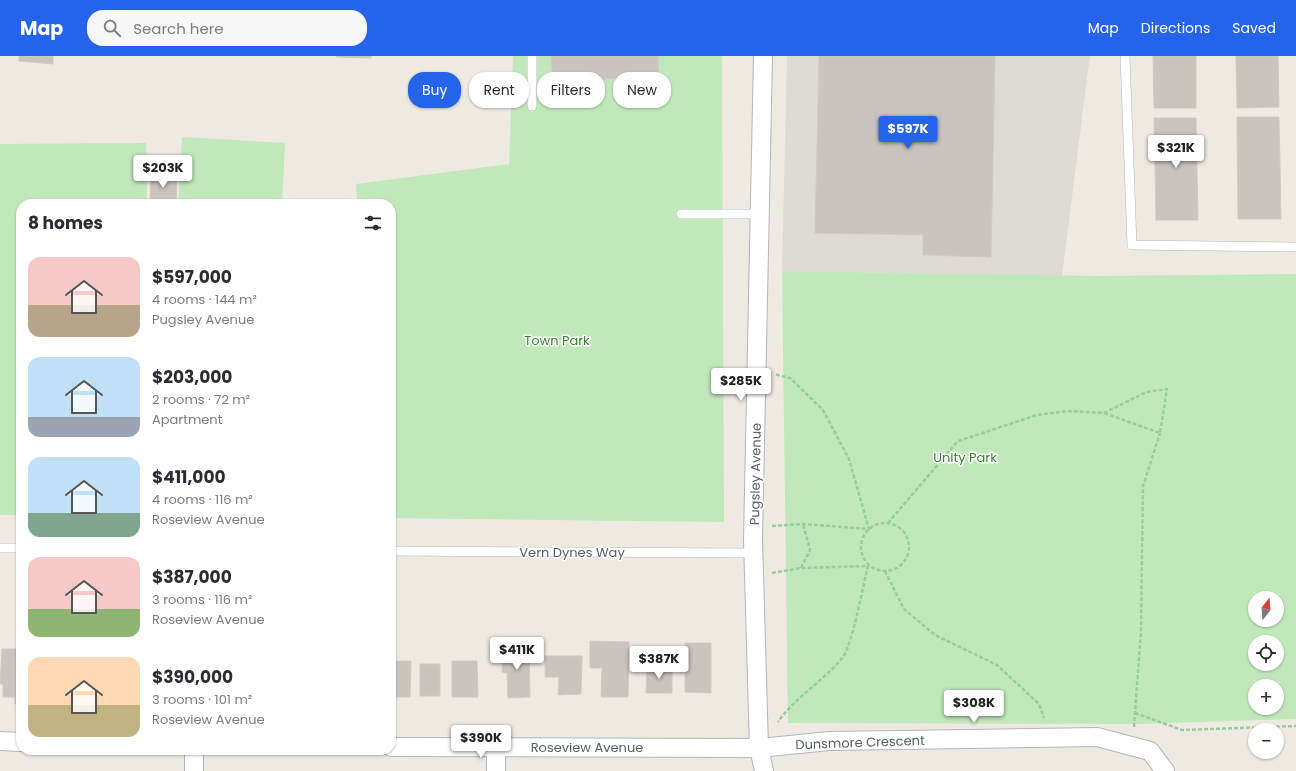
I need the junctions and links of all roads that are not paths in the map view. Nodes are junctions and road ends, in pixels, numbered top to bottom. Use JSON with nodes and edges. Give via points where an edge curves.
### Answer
{"nodes":[{"id":1,"x":532,"y":56,"type":"edge"},
{"id":2,"x":763,"y":56,"type":"edge"},
{"id":3,"x":1125,"y":56,"type":"edge"},
{"id":4,"x":532,"y":106,"type":"dead end"},
{"id":5,"x":681,"y":214,"type":"dead end"},
{"id":6,"x":759,"y":214,"type":"junction"},
{"id":7,"x":1296,"y":247,"type":"edge"},
{"id":8,"x":0,"y":548,"type":"edge"},
{"id":9,"x":16,"y":548,"type":"edge"},
{"id":10,"x":396,"y":551,"type":"edge"},
{"id":11,"x":754,"y":553,"type":"junction"},
{"id":12,"x":0,"y":741,"type":"edge"},
{"id":13,"x":16,"y":742,"type":"edge"},
{"id":14,"x":396,"y":747,"type":"edge"},
{"id":15,"x":496,"y":747,"type":"junction"},
{"id":16,"x":759,"y":748,"type":"junction"},
{"id":17,"x":194,"y":755,"type":"edge"},
{"id":18,"x":194,"y":771,"type":"edge"},
{"id":19,"x":496,"y":771,"type":"edge"},
{"id":20,"x":764,"y":771,"type":"edge"},
{"id":21,"x":1165,"y":771,"type":"edge"}],
"edges":[{"from":1,"to":4,"type":"lane"},
{"from":2,"to":6,"type":"street","name":"Pugsley Avenue"},
{"from":3,"to":7,"type":"lane","via":[[1132,245]]},
{"from":5,"to":6,"type":"lane"},
{"from":6,"to":11,"type":"street","name":"Pugsley Avenue"},
{"from":8,"to":9,"type":"lane"},
{"from":10,"to":11,"type":"lane","name":"Vern Dynes Way"},
{"from":11,"to":16,"type":"street","name":"Pugsley Avenue"},
{"from":12,"to":13,"type":"street"},
{"from":14,"to":15,"type":"street","name":"Roseview Avenue"},
{"from":15,"to":16,"type":"street","name":"Roseview Avenue"},
{"from":15,"to":19,"type":"street"},
{"from":16,"to":20,"type":"street","name":"Pugsley Avenue"},
{"from":16,"to":21,"type":"street","name":"Dunsmore Crescent","via":[[829,741],[1097,737],[1150,751]]},
{"from":17,"to":18,"type":"street"}]}
